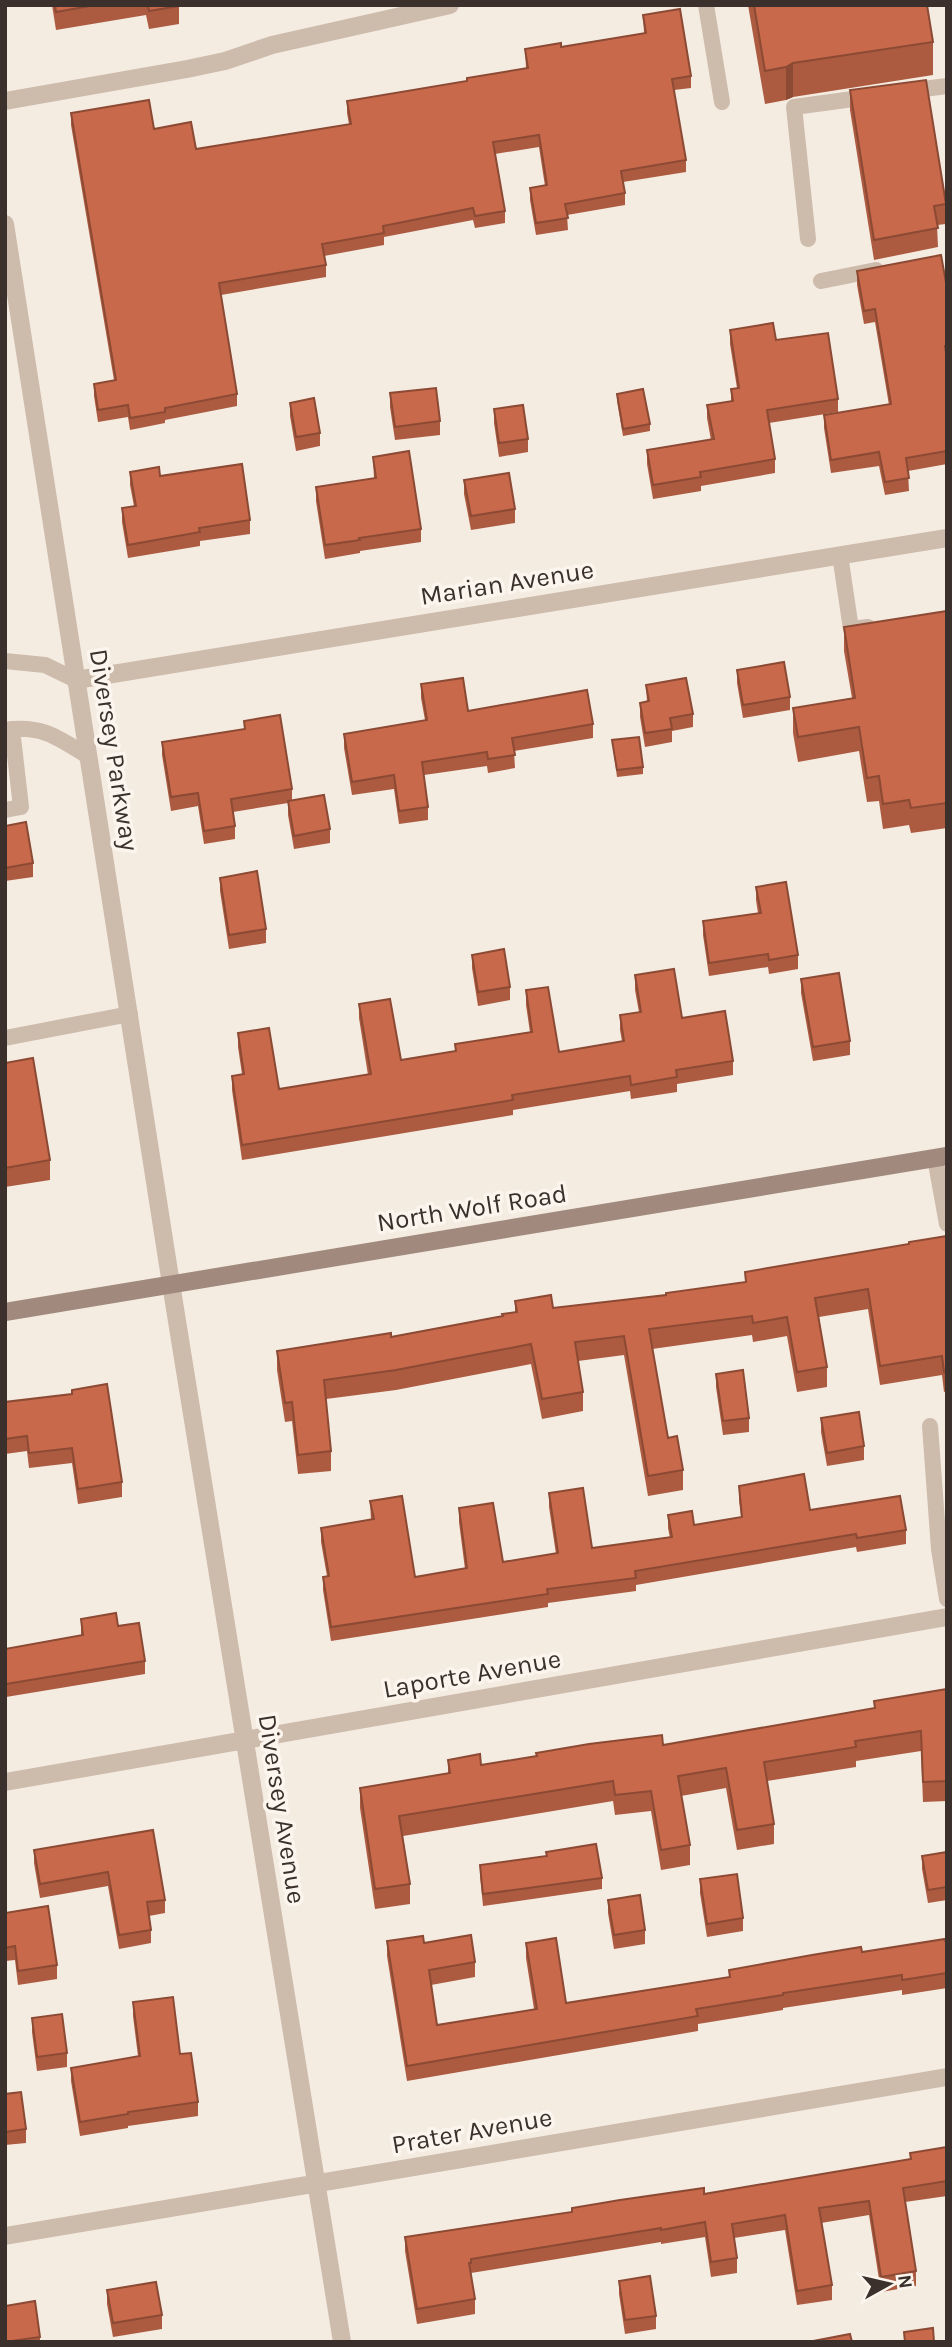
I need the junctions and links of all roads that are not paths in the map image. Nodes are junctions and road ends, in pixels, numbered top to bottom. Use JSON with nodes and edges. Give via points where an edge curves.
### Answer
{"nodes":[{"id":1,"x":450,"y":5,"type":"edge"},
{"id":2,"x":706,"y":5,"type":"edge"},
{"id":3,"x":947,"y":86,"type":"edge"},
{"id":4,"x":5,"y":101,"type":"edge"},
{"id":5,"x":722,"y":102,"type":"dead end"},
{"id":6,"x":5,"y":224,"type":"edge"},
{"id":7,"x":808,"y":239,"type":"dead end"},
{"id":8,"x":896,"y":266,"type":"edge"},
{"id":9,"x":821,"y":281,"type":"dead end"},
{"id":10,"x":947,"y":538,"type":"edge"},
{"id":11,"x":841,"y":555,"type":"junction"},
{"id":12,"x":878,"y":626,"type":"edge"},
{"id":13,"x":5,"y":661,"type":"edge"},
{"id":14,"x":76,"y":680,"type":"junction"},
{"id":15,"x":9,"y":730,"type":"edge"},
{"id":16,"x":89,"y":757,"type":"junction"},
{"id":17,"x":13,"y":809,"type":"edge"},
{"id":18,"x":130,"y":1014,"type":"junction"},
{"id":19,"x":5,"y":1038,"type":"edge"},
{"id":20,"x":941,"y":1157,"type":"edge"},
{"id":21,"x":947,"y":1224,"type":"edge"},
{"id":22,"x":171,"y":1284,"type":"junction"},
{"id":23,"x":5,"y":1312,"type":"edge"},
{"id":24,"x":930,"y":1426,"type":"dead end"},
{"id":25,"x":947,"y":1600,"type":"edge"},
{"id":26,"x":947,"y":1617,"type":"edge"},
{"id":27,"x":245,"y":1741,"type":"junction"},
{"id":28,"x":5,"y":1782,"type":"edge"},
{"id":29,"x":947,"y":2077,"type":"edge"},
{"id":30,"x":317,"y":2184,"type":"junction"},
{"id":31,"x":5,"y":2236,"type":"edge"},
{"id":32,"x":342,"y":2342,"type":"edge"}],
"edges":[{"from":1,"to":4,"type":"street","via":[[272,45],[225,61]]},
{"from":2,"to":5,"type":"lane"},
{"from":3,"to":7,"type":"lane","via":[[794,107]]},
{"from":6,"to":14,"type":"street","name":"Diversey Parkway"},
{"from":8,"to":9,"type":"lane"},
{"from":10,"to":11,"type":"street","name":"Marian Avenue"},
{"from":11,"to":12,"type":"lane","via":[[851,629]]},
{"from":11,"to":14,"type":"street","name":"Marian Avenue"},
{"from":13,"to":14,"type":"lane","via":[[45,665]]},
{"from":14,"to":16,"type":"street","name":"Diversey Parkway"},
{"from":15,"to":16,"type":"lane","via":[[53,734]]},
{"from":15,"to":17,"type":"lane"},
{"from":16,"to":18,"type":"street","name":"Diversey Parkway"},
{"from":18,"to":19,"type":"lane"},
{"from":18,"to":22,"type":"street","name":"Diversey Parkway"},
{"from":20,"to":21,"type":"lane"},
{"from":20,"to":22,"type":"main road","name":"North Wolf Road"},
{"from":22,"to":23,"type":"main road","name":"North Wolf Road"},
{"from":22,"to":27,"type":"street","name":"Diversey Avenue"},
{"from":24,"to":25,"type":"lane"},
{"from":26,"to":27,"type":"street","name":"Laporte Avenue"},
{"from":27,"to":28,"type":"street","name":"Laporte Avenue"},
{"from":27,"to":30,"type":"street","name":"Diversey Avenue"},
{"from":29,"to":30,"type":"street","name":"Prater Avenue"},
{"from":30,"to":31,"type":"street","name":"Prater Avenue"},
{"from":30,"to":32,"type":"street","name":"Diversey Avenue"}]}
